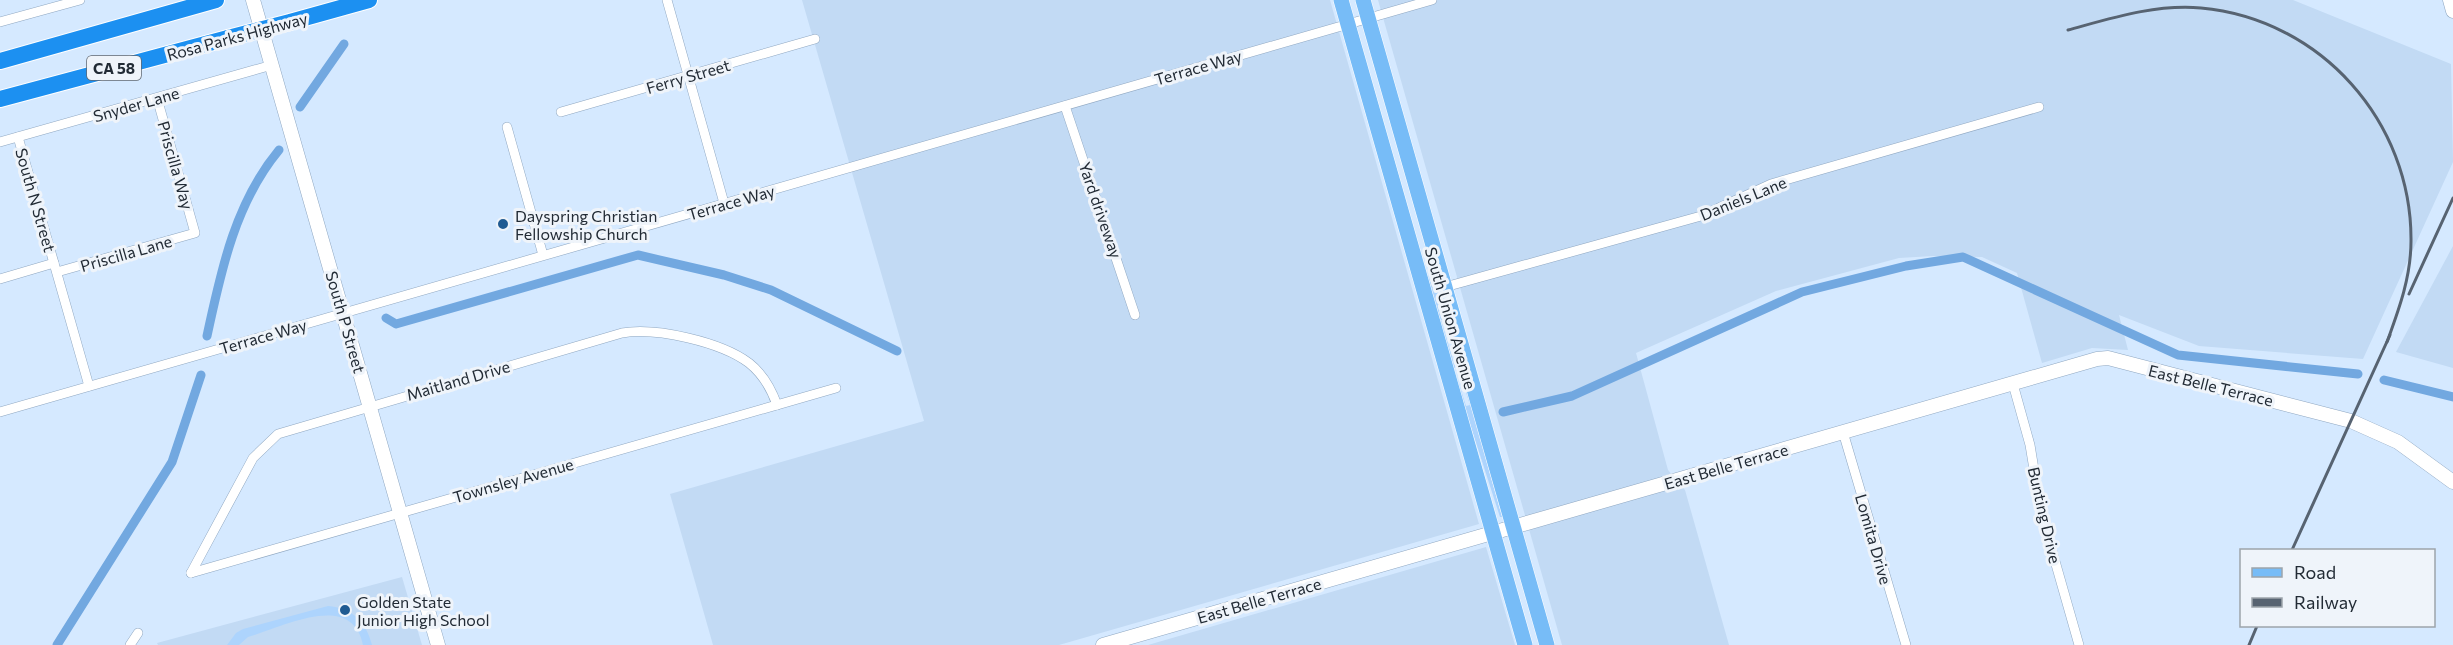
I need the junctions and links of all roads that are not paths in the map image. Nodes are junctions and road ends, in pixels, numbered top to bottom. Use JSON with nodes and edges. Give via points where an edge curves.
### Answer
{"nodes":[{"id":1,"x":80,"y":0,"type":"edge"},
{"id":2,"x":216,"y":0,"type":"edge"},
{"id":3,"x":253,"y":0,"type":"edge"},
{"id":4,"x":369,"y":0,"type":"edge"},
{"id":5,"x":667,"y":0,"type":"edge"},
{"id":6,"x":1341,"y":0,"type":"edge"},
{"id":7,"x":1363,"y":0,"type":"edge"},
{"id":8,"x":1432,"y":0,"type":"edge"},
{"id":9,"x":2450,"y":0,"type":"edge"},
{"id":10,"x":2453,"y":11,"type":"edge"},
{"id":11,"x":1358,"y":21,"type":"junction"},
{"id":12,"x":0,"y":22,"type":"edge"},
{"id":13,"x":80,"y":38,"type":"junction"},
{"id":14,"x":815,"y":39,"type":"dead end"},
{"id":15,"x":0,"y":50,"type":"edge"},
{"id":16,"x":0,"y":61,"type":"edge"},
{"id":17,"x":272,"y":65,"type":"junction"},
{"id":18,"x":688,"y":76,"type":"junction"},
{"id":19,"x":157,"y":98,"type":"junction"},
{"id":20,"x":0,"y":99,"type":"edge"},
{"id":21,"x":1065,"y":106,"type":"junction"},
{"id":22,"x":2039,"y":107,"type":"dead end"},
{"id":23,"x":561,"y":112,"type":"dead end"},
{"id":24,"x":507,"y":127,"type":"dead end"},
{"id":25,"x":18,"y":137,"type":"junction"},
{"id":26,"x":0,"y":142,"type":"edge"},
{"id":27,"x":1397,"y":194,"type":"junction"},
{"id":28,"x":724,"y":203,"type":"junction"},
{"id":29,"x":195,"y":233,"type":"joint"},
{"id":30,"x":543,"y":255,"type":"junction"},
{"id":31,"x":55,"y":268,"type":"junction"},
{"id":32,"x":0,"y":279,"type":"edge"},
{"id":33,"x":1445,"y":287,"type":"junction"},
{"id":34,"x":343,"y":313,"type":"junction"},
{"id":35,"x":1135,"y":315,"type":"dead end"},
{"id":36,"x":2013,"y":384,"type":"junction"},
{"id":37,"x":89,"y":386,"type":"junction"},
{"id":38,"x":836,"y":388,"type":"dead end"},
{"id":39,"x":777,"y":405,"type":"junction"},
{"id":40,"x":369,"y":406,"type":"junction"},
{"id":41,"x":0,"y":412,"type":"edge"},
{"id":42,"x":1843,"y":432,"type":"junction"},
{"id":43,"x":2453,"y":482,"type":"edge"},
{"id":44,"x":400,"y":513,"type":"junction"},
{"id":45,"x":1513,"y":527,"type":"junction"},
{"id":46,"x":1493,"y":533,"type":"junction"},
{"id":47,"x":191,"y":573,"type":"joint"},
{"id":48,"x":138,"y":633,"type":"dead end"},
{"id":49,"x":130,"y":645,"type":"edge"},
{"id":50,"x":438,"y":645,"type":"edge"},
{"id":51,"x":1103,"y":645,"type":"edge"},
{"id":52,"x":1525,"y":645,"type":"edge"},
{"id":53,"x":1547,"y":645,"type":"edge"},
{"id":54,"x":1906,"y":645,"type":"edge"},
{"id":55,"x":2079,"y":645,"type":"edge"}],
"edges":[{"from":1,"to":12,"type":"street"},
{"from":2,"to":13,"type":"highway","number":"CA 58"},
{"from":3,"to":17,"type":"street","name":"South P Street"},
{"from":4,"to":20,"type":"highway","name":"Rosa Parks Highway","number":"CA 58","bridge":true},
{"from":5,"to":18,"type":"street"},
{"from":6,"to":11,"type":"main road","name":"South Union Avenue"},
{"from":7,"to":11,"type":"main road","name":"South Union Avenue"},
{"from":8,"to":11,"type":"street","name":"Terrace Way"},
{"from":9,"to":10,"type":"street"},
{"from":11,"to":21,"type":"street","name":"Terrace Way"},
{"from":11,"to":27,"type":"main road","name":"South Union Avenue"},
{"from":11,"to":33,"type":"main road","name":"South Union Avenue"},
{"from":13,"to":15,"type":"highway"},
{"from":13,"to":16,"type":"highway","number":"CA 58"},
{"from":14,"to":18,"type":"street","name":"Ferry Street"},
{"from":17,"to":19,"type":"street","name":"Snyder Lane"},
{"from":17,"to":34,"type":"street","name":"South P Street"},
{"from":18,"to":23,"type":"street","name":"Ferry Street"},
{"from":18,"to":28,"type":"street"},
{"from":19,"to":25,"type":"street","name":"Snyder Lane"},
{"from":19,"to":29,"type":"street","name":"Priscilla Way"},
{"from":21,"to":28,"type":"street","name":"Terrace Way"},
{"from":21,"to":35,"type":"street","name":"Yard driveway"},
{"from":22,"to":33,"type":"street","name":"Daniels Lane","via":[[1771,184],[1701,216]]},
{"from":24,"to":30,"type":"street"},
{"from":25,"to":26,"type":"street","name":"Snyder Lane"},
{"from":25,"to":31,"type":"street","name":"South N Street"},
{"from":27,"to":33,"type":"main road","via":[[1413,214],[1432,279]]},
{"from":27,"to":46,"type":"main road","name":"South Union Avenue"},
{"from":28,"to":30,"type":"street","name":"Terrace Way"},
{"from":29,"to":31,"type":"street","name":"Priscilla Lane"},
{"from":30,"to":34,"type":"street","name":"Terrace Way"},
{"from":31,"to":32,"type":"street","name":"Priscilla Lane"},
{"from":31,"to":37,"type":"street","name":"South N Street"},
{"from":33,"to":45,"type":"main road","name":"South Union Avenue"},
{"from":34,"to":37,"type":"street","name":"Terrace Way"},
{"from":34,"to":40,"type":"street","name":"South P Street"},
{"from":36,"to":42,"type":"street","name":"East Belle Terrace"},
{"from":36,"to":43,"type":"street","name":"East Belle Terrace","via":[[2108,358],[2351,421],[2398,442]]},
{"from":36,"to":55,"type":"street","name":"Bunting Drive","via":[[2030,445],[2041,512]]},
{"from":37,"to":41,"type":"street","name":"Terrace Way"},
{"from":38,"to":39,"type":"street","name":"Townsley Avenue"},
{"from":39,"to":40,"type":"street","name":"Maitland Drive","via":[[760,373],[738,356],[650,330],[622,333]]},
{"from":39,"to":44,"type":"street","name":"Townsley Avenue"},
{"from":40,"to":44,"type":"street","name":"South P Street"},
{"from":40,"to":47,"type":"street","name":"Maitland Drive","via":[[289,429],[260,449],[247,466]]},
{"from":42,"to":45,"type":"street","name":"East Belle Terrace"},
{"from":42,"to":54,"type":"street","name":"Lomita Drive"},
{"from":44,"to":47,"type":"street","name":"Townsley Avenue"},
{"from":44,"to":50,"type":"street","name":"South P Street"},
{"from":45,"to":46,"type":"street","name":"East Belle Terrace"},
{"from":45,"to":53,"type":"main road","name":"South Union Avenue"},
{"from":46,"to":51,"type":"street","name":"East Belle Terrace"},
{"from":46,"to":52,"type":"main road","name":"South Union Avenue"},
{"from":48,"to":49,"type":"street"}]}
